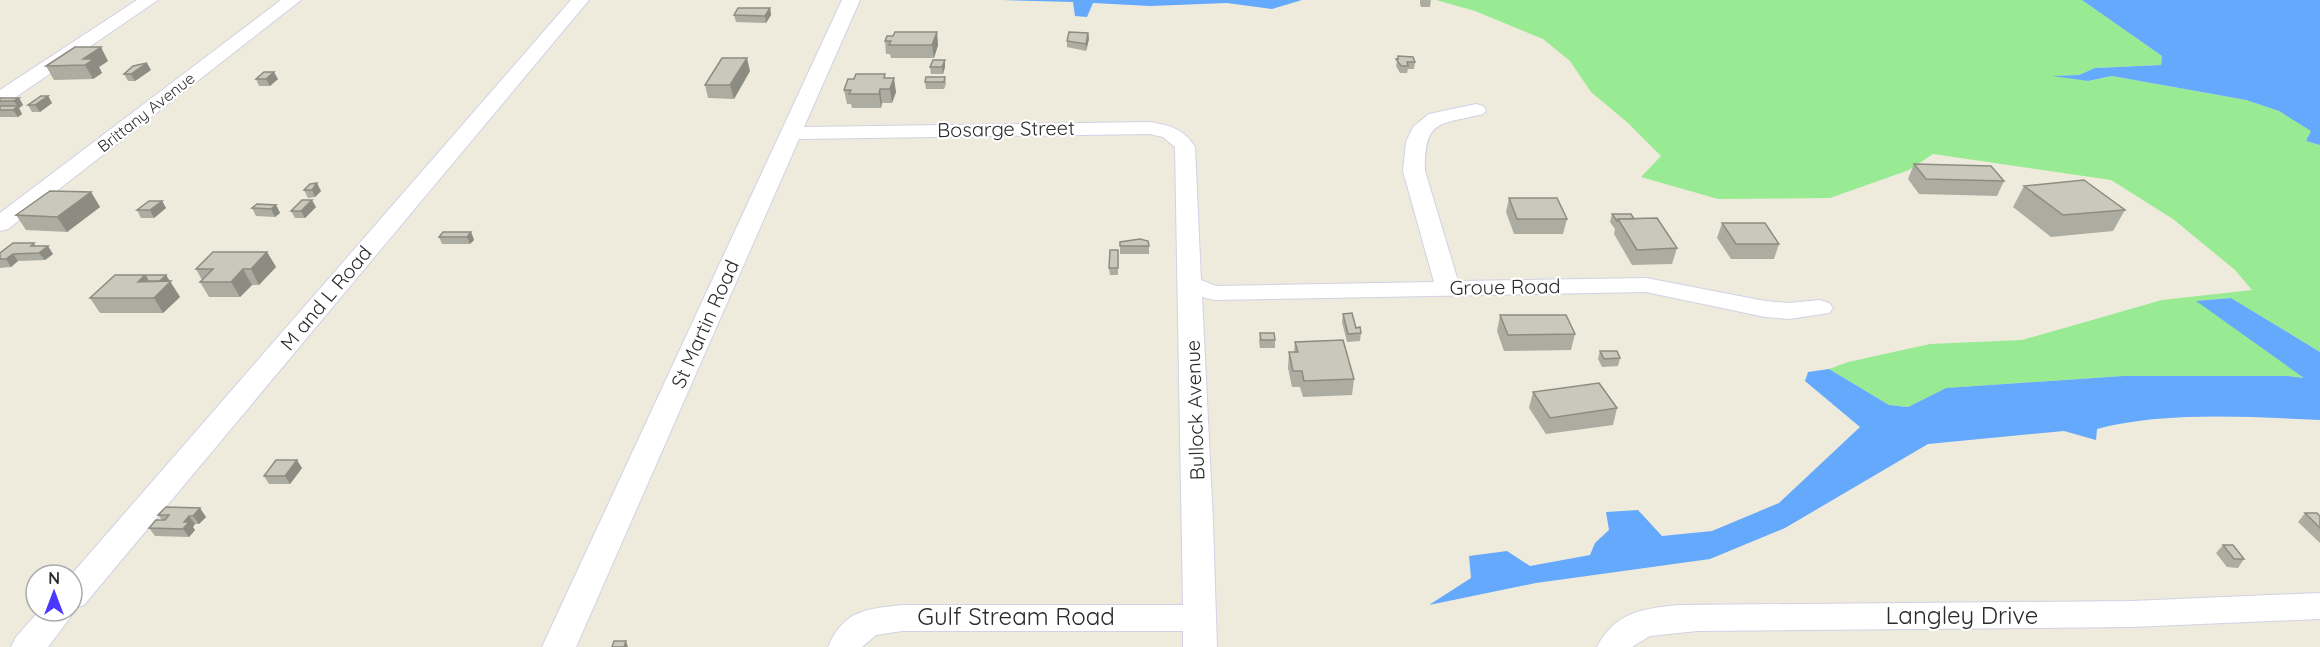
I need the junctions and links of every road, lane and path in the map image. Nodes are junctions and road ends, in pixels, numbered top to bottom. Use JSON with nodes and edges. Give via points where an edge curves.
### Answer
{"nodes":[{"id":1,"x":150,"y":0,"type":"edge"},
{"id":2,"x":292,"y":0,"type":"edge"},
{"id":3,"x":580,"y":0,"type":"edge"},
{"id":4,"x":851,"y":0,"type":"edge"},
{"id":5,"x":0,"y":99,"type":"edge"},
{"id":6,"x":1476,"y":110,"type":"dead end"},
{"id":7,"x":791,"y":133,"type":"junction"},
{"id":8,"x":1186,"y":174,"type":"joint"},
{"id":9,"x":0,"y":224,"type":"edge"},
{"id":10,"x":1188,"y":284,"type":"junction"},
{"id":11,"x":1448,"y":288,"type":"junction"},
{"id":12,"x":1820,"y":308,"type":"dead end"},
{"id":13,"x":84,"y":582,"type":"edge"},
{"id":14,"x":2320,"y":606,"type":"edge"},
{"id":15,"x":49,"y":623,"type":"edge"},
{"id":16,"x":1200,"y":633,"type":"edge"},
{"id":17,"x":28,"y":647,"type":"edge"},
{"id":18,"x":559,"y":647,"type":"edge"},
{"id":19,"x":845,"y":647,"type":"edge"},
{"id":20,"x":1614,"y":647,"type":"edge"}],
"edges":[{"from":1,"to":5,"type":"street"},
{"from":2,"to":9,"type":"street","name":"Brittany Avenue"},
{"from":3,"to":13,"type":"street","name":"M and L Road"},
{"from":4,"to":7,"type":"street","name":"St Martin Road"},
{"from":6,"to":11,"type":"street","via":[[1443,115],[1427,124],[1416,135],[1413,152],[1414,171]]},
{"from":7,"to":8,"type":"street","name":"Bosarge Street","via":[[1149,128],[1180,137],[1185,147]]},
{"from":7,"to":18,"type":"street","name":"St Martin Road"},
{"from":8,"to":10,"type":"street","name":"Bullock Avenue"},
{"from":10,"to":11,"type":"street","name":"Groue Road","via":[[1214,293]]},
{"from":10,"to":16,"type":"street","name":"Bullock Avenue"},
{"from":11,"to":12,"type":"street","name":"Groue Road","via":[[1646,285],[1766,309]]},
{"from":14,"to":20,"type":"street","name":"Langley Drive","via":[[2132,614],[1659,620],[1633,628],[1617,639]]},
{"from":15,"to":17,"type":"street"},
{"from":16,"to":19,"type":"street","name":"Gulf Stream Road","via":[[902,618],[869,622],[856,630]]}]}
